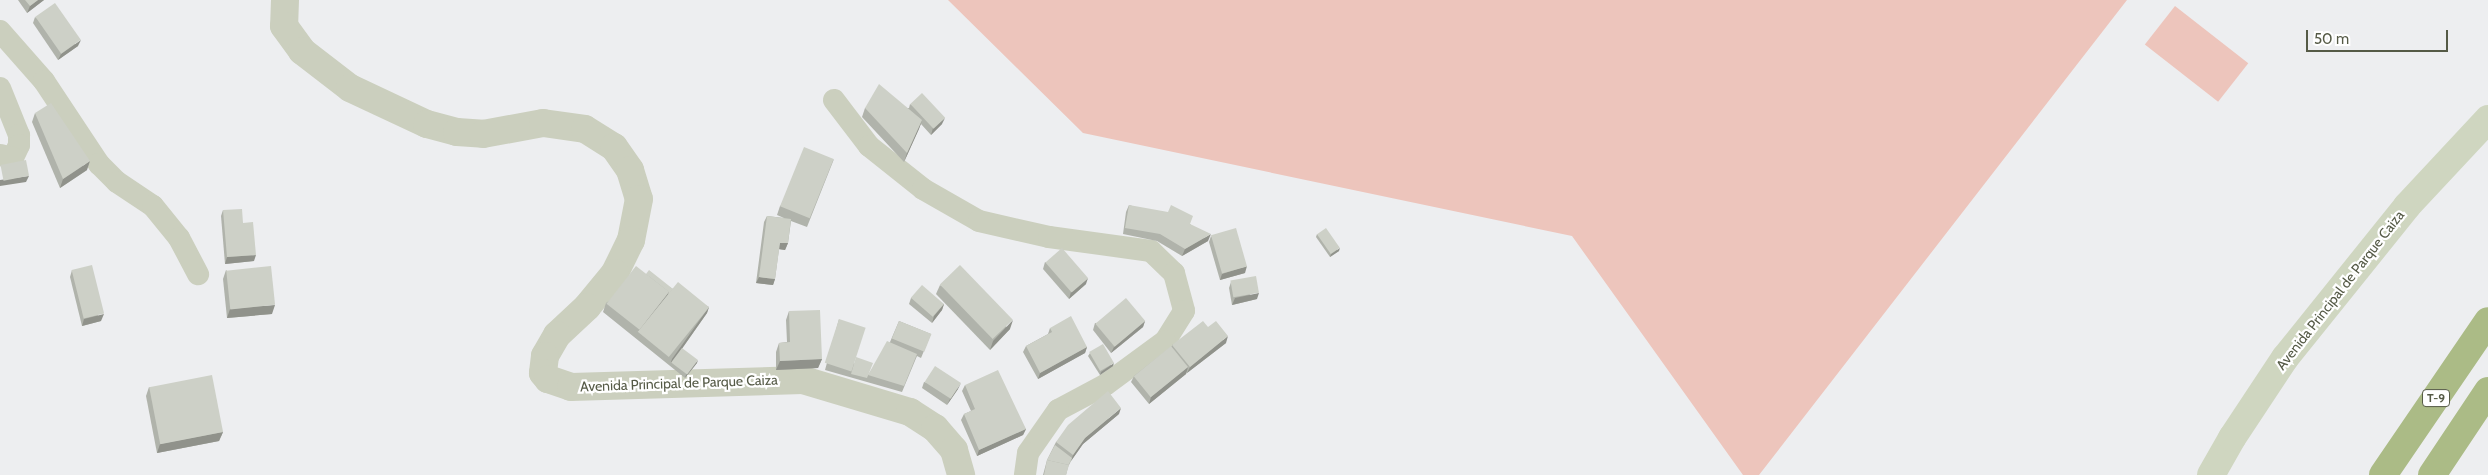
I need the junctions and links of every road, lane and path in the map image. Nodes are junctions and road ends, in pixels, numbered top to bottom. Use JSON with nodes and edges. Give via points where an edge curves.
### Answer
{"nodes":[{"id":1,"x":285,"y":0,"type":"edge"},
{"id":2,"x":0,"y":31,"type":"edge"},
{"id":3,"x":0,"y":88,"type":"edge"},
{"id":4,"x":834,"y":100,"type":"dead end"},
{"id":5,"x":2488,"y":119,"type":"edge"},
{"id":6,"x":0,"y":155,"type":"edge"},
{"id":7,"x":198,"y":274,"type":"dead end"},
{"id":8,"x":2488,"y":321,"type":"edge"},
{"id":9,"x":2488,"y":391,"type":"edge"},
{"id":10,"x":961,"y":475,"type":"edge"},
{"id":11,"x":1025,"y":475,"type":"edge"},
{"id":12,"x":2211,"y":475,"type":"edge"},
{"id":13,"x":2383,"y":475,"type":"edge"},
{"id":14,"x":2432,"y":475,"type":"edge"}],
"edges":[{"from":1,"to":10,"type":"street","name":"Avenida Principal de Parque Caiza","via":[[284,26],[302,51],[350,88],[426,124],[457,132],[483,134],[543,122],[585,129],[614,147],[630,170],[638,199],[630,240],[615,273],[587,307],[557,335],[544,356],[543,372],[548,379],[571,387],[803,380],[910,412],[935,428],[954,450]]},
{"from":2,"to":7,"type":"street","via":[[44,81],[99,164],[117,182],[153,206],[179,238]]},
{"from":3,"to":6,"type":"street","via":[[19,135],[19,145],[13,158]]},
{"from":4,"to":11,"type":"street","via":[[869,146],[923,189],[979,221],[1049,237],[1151,251],[1174,273],[1184,311],[1164,341],[1105,385],[1058,410],[1028,453]]},
{"from":5,"to":12,"type":"main road","name":"Avenida Principal de Parque Caiza","via":[[2407,206],[2285,358]]},
{"from":8,"to":13,"type":"highway","number":"T-9"},
{"from":9,"to":14,"type":"highway"}]}
